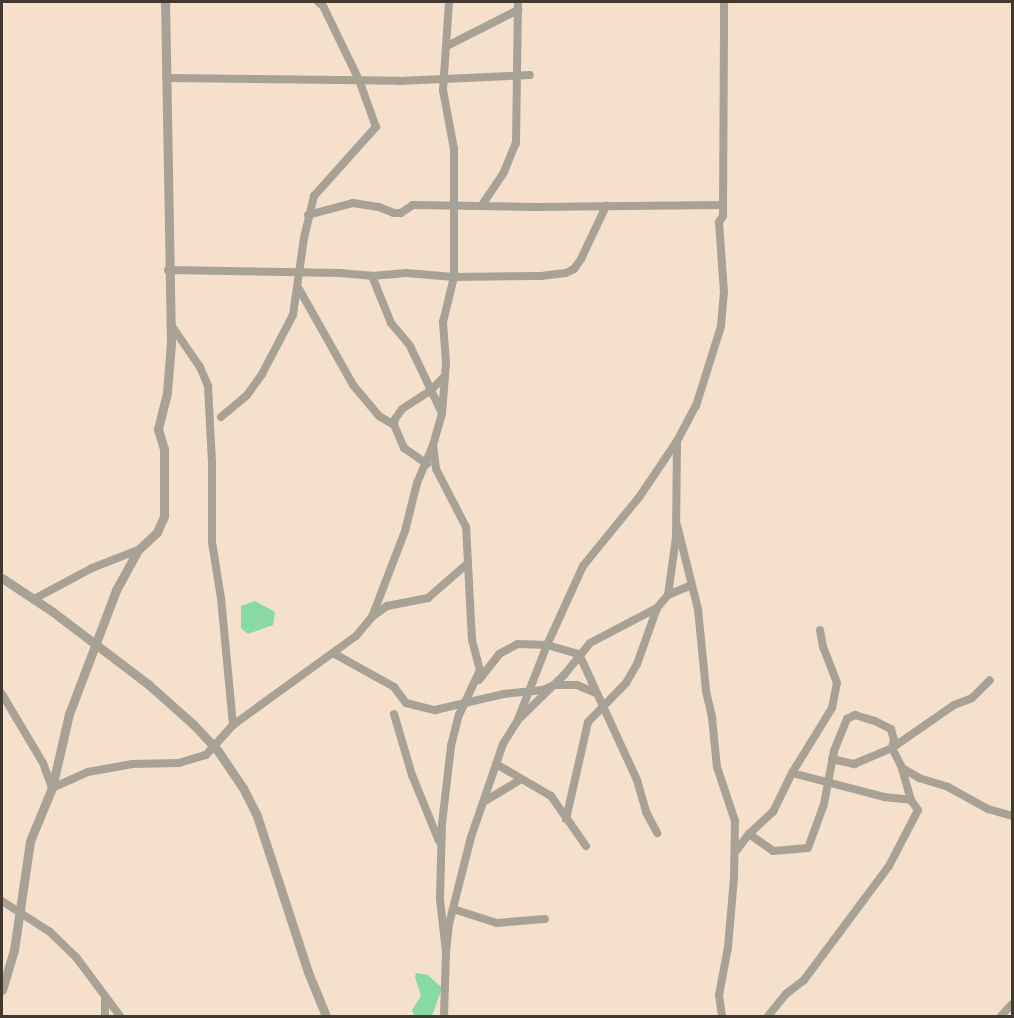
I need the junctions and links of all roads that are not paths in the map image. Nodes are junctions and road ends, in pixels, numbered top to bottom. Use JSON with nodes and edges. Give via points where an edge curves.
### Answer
{"nodes":[{"id":1,"x":165,"y":2,"type":"edge"},
{"id":2,"x":318,"y":2,"type":"edge"},
{"id":3,"x":449,"y":2,"type":"edge"},
{"id":4,"x":724,"y":2,"type":"edge"},
{"id":5,"x":518,"y":6,"type":"edge"},
{"id":6,"x":447,"y":46,"type":"junction"},
{"id":7,"x":516,"y":75,"type":"junction"},
{"id":8,"x":530,"y":75,"type":"dead end"},
{"id":9,"x":444,"y":77,"type":"junction"},
{"id":10,"x":166,"y":78,"type":"junction"},
{"id":11,"x":359,"y":80,"type":"junction"},
{"id":12,"x":454,"y":204,"type":"junction"},
{"id":13,"x":482,"y":205,"type":"junction"},
{"id":14,"x":721,"y":205,"type":"junction"},
{"id":15,"x":606,"y":206,"type":"junction"},
{"id":16,"x":308,"y":215,"type":"junction"},
{"id":17,"x":168,"y":270,"type":"junction"},
{"id":18,"x":298,"y":273,"type":"junction"},
{"id":19,"x":372,"y":276,"type":"junction"},
{"id":20,"x":454,"y":277,"type":"junction"},
{"id":21,"x":298,"y":289,"type":"junction"},
{"id":22,"x":170,"y":323,"type":"junction"},
{"id":23,"x":444,"y":377,"type":"junction"},
{"id":24,"x":430,"y":392,"type":"junction"},
{"id":25,"x":442,"y":413,"type":"junction"},
{"id":26,"x":221,"y":417,"type":"dead end"},
{"id":27,"x":394,"y":425,"type":"junction"},
{"id":28,"x":677,"y":441,"type":"junction"},
{"id":29,"x":433,"y":445,"type":"junction"},
{"id":30,"x":424,"y":463,"type":"junction"},
{"id":31,"x":436,"y":469,"type":"junction"},
{"id":32,"x":677,"y":525,"type":"junction"},
{"id":33,"x":138,"y":550,"type":"junction"},
{"id":34,"x":467,"y":564,"type":"junction"},
{"id":35,"x":2,"y":578,"type":"edge"},
{"id":36,"x":691,"y":585,"type":"junction"},
{"id":37,"x":668,"y":595,"type":"junction"},
{"id":38,"x":34,"y":599,"type":"junction"},
{"id":39,"x":657,"y":608,"type":"junction"},
{"id":40,"x":372,"y":617,"type":"junction"},
{"id":41,"x":820,"y":630,"type":"dead end"},
{"id":42,"x":95,"y":644,"type":"junction"},
{"id":43,"x":547,"y":645,"type":"junction"},
{"id":44,"x":333,"y":653,"type":"junction"},
{"id":45,"x":579,"y":654,"type":"junction"},
{"id":46,"x":990,"y":680,"type":"dead end"},
{"id":47,"x":554,"y":685,"type":"junction"},
{"id":48,"x":473,"y":689,"type":"junction"},
{"id":49,"x":530,"y":691,"type":"junction"},
{"id":50,"x":2,"y":694,"type":"edge"},
{"id":51,"x":597,"y":694,"type":"junction"},
{"id":52,"x":466,"y":703,"type":"junction"},
{"id":53,"x":604,"y":707,"type":"junction"},
{"id":54,"x":394,"y":714,"type":"dead end"},
{"id":55,"x":517,"y":722,"type":"junction"},
{"id":56,"x":233,"y":725,"type":"junction"},
{"id":57,"x":213,"y":747,"type":"junction"},
{"id":58,"x":892,"y":748,"type":"junction"},
{"id":59,"x":832,"y":759,"type":"junction"},
{"id":60,"x":496,"y":764,"type":"junction"},
{"id":61,"x":902,"y":768,"type":"junction"},
{"id":62,"x":792,"y":773,"type":"junction"},
{"id":63,"x":520,"y":780,"type":"junction"},
{"id":64,"x":829,"y":782,"type":"junction"},
{"id":65,"x":52,"y":788,"type":"junction"},
{"id":66,"x":912,"y":800,"type":"junction"},
{"id":67,"x":486,"y":801,"type":"junction"},
{"id":68,"x":1012,"y":816,"type":"edge"},
{"id":69,"x":567,"y":819,"type":"junction"},
{"id":70,"x":657,"y":833,"type":"dead end"},
{"id":71,"x":749,"y":834,"type":"junction"},
{"id":72,"x":441,"y":845,"type":"junction"},
{"id":73,"x":586,"y":846,"type":"dead end"},
{"id":74,"x":736,"y":851,"type":"junction"},
{"id":75,"x":2,"y":901,"type":"edge"},
{"id":76,"x":453,"y":909,"type":"junction"},
{"id":77,"x":19,"y":913,"type":"junction"},
{"id":78,"x":545,"y":919,"type":"dead end"},
{"id":79,"x":446,"y":952,"type":"junction"},
{"id":80,"x":2,"y":990,"type":"edge"},
{"id":81,"x":105,"y":998,"type":"junction"},
{"id":82,"x":1012,"y":1004,"type":"edge"},
{"id":83,"x":105,"y":1017,"type":"edge"},
{"id":84,"x":120,"y":1017,"type":"edge"},
{"id":85,"x":326,"y":1017,"type":"edge"},
{"id":86,"x":444,"y":1017,"type":"edge"},
{"id":87,"x":722,"y":1017,"type":"edge"},
{"id":88,"x":768,"y":1017,"type":"edge"},
{"id":89,"x":1001,"y":1017,"type":"edge"}],
"edges":[{"from":1,"to":10,"type":"street"},
{"from":2,"to":11,"type":"street"},
{"from":3,"to":6,"type":"street"},
{"from":4,"to":14,"type":"street"},
{"from":5,"to":6,"type":"street"},
{"from":5,"to":7,"type":"street"},
{"from":6,"to":9,"type":"street"},
{"from":7,"to":8,"type":"street"},
{"from":7,"to":9,"type":"street"},
{"from":7,"to":13,"type":"street","via":[[516,143],[504,172]]},
{"from":9,"to":11,"type":"street"},
{"from":9,"to":12,"type":"street","via":[[454,149]]},
{"from":10,"to":11,"type":"street"},
{"from":10,"to":17,"type":"street"},
{"from":11,"to":16,"type":"street","via":[[376,127],[321,186]]},
{"from":12,"to":13,"type":"street"},
{"from":12,"to":16,"type":"street","via":[[413,205],[394,213],[353,203]]},
{"from":12,"to":20,"type":"street"},
{"from":13,"to":15,"type":"street"},
{"from":14,"to":15,"type":"street"},
{"from":14,"to":28,"type":"street","via":[[721,326],[696,406]]},
{"from":15,"to":20,"type":"street","via":[[581,259],[566,273]]},
{"from":16,"to":18,"type":"street"},
{"from":17,"to":18,"type":"street"},
{"from":17,"to":22,"type":"street"},
{"from":18,"to":19,"type":"street"},
{"from":18,"to":21,"type":"street"},
{"from":19,"to":20,"type":"street","via":[[406,273]]},
{"from":19,"to":24,"type":"street","via":[[391,323],[410,346]]},
{"from":20,"to":23,"type":"street","via":[[442,328],[446,350]]},
{"from":21,"to":26,"type":"street","via":[[293,315],[262,374],[247,395]]},
{"from":21,"to":27,"type":"street","via":[[353,386],[379,416]]},
{"from":22,"to":33,"type":"street","via":[[167,392],[158,429],[164,449],[164,516],[158,531]]},
{"from":22,"to":56,"type":"street","via":[[208,386],[212,542]]},
{"from":23,"to":24,"type":"street"},
{"from":23,"to":25,"type":"street"},
{"from":24,"to":25,"type":"street"},
{"from":24,"to":27,"type":"street","via":[[402,410]]},
{"from":25,"to":29,"type":"street"},
{"from":27,"to":30,"type":"street","via":[[404,448]]},
{"from":28,"to":32,"type":"street"},
{"from":28,"to":43,"type":"street","via":[[640,496],[583,566]]},
{"from":29,"to":30,"type":"street"},
{"from":29,"to":31,"type":"street"},
{"from":30,"to":31,"type":"street"},
{"from":30,"to":40,"type":"street","via":[[405,531]]},
{"from":31,"to":34,"type":"street","via":[[464,520]]},
{"from":32,"to":36,"type":"street"},
{"from":32,"to":37,"type":"street"},
{"from":33,"to":38,"type":"street","via":[[92,568]]},
{"from":33,"to":42,"type":"street","via":[[116,590]]},
{"from":34,"to":40,"type":"street","via":[[428,598],[387,606]]},
{"from":34,"to":48,"type":"street","via":[[472,640],[480,664]]},
{"from":35,"to":38,"type":"street"},
{"from":36,"to":37,"type":"street"},
{"from":36,"to":74,"type":"street","via":[[703,635],[717,767],[735,821]]},
{"from":37,"to":39,"type":"street"},
{"from":38,"to":42,"type":"street"},
{"from":39,"to":45,"type":"street","via":[[596,639]]},
{"from":39,"to":53,"type":"street","via":[[637,664]]},
{"from":40,"to":44,"type":"street","via":[[356,636]]},
{"from":41,"to":62,"type":"street","via":[[837,682],[832,708]]},
{"from":42,"to":57,"type":"street","via":[[149,685]]},
{"from":42,"to":65,"type":"street","via":[[69,714]]},
{"from":43,"to":45,"type":"street"},
{"from":43,"to":48,"type":"street","via":[[518,644],[499,654]]},
{"from":43,"to":49,"type":"street"},
{"from":44,"to":52,"type":"street","via":[[394,687],[406,703],[435,710]]},
{"from":44,"to":56,"type":"street"},
{"from":45,"to":47,"type":"street"},
{"from":45,"to":51,"type":"street"},
{"from":46,"to":58,"type":"street","via":[[972,698],[954,705]]},
{"from":47,"to":49,"type":"street"},
{"from":47,"to":51,"type":"street","via":[[577,685]]},
{"from":47,"to":55,"type":"street"},
{"from":48,"to":52,"type":"street"},
{"from":49,"to":52,"type":"street"},
{"from":49,"to":55,"type":"street"},
{"from":50,"to":65,"type":"street","via":[[43,763]]},
{"from":51,"to":53,"type":"street"},
{"from":52,"to":72,"type":"street","via":[[451,746]]},
{"from":53,"to":69,"type":"street","via":[[588,722]]},
{"from":53,"to":70,"type":"street"},
{"from":54,"to":72,"type":"street","via":[[417,791]]},
{"from":55,"to":60,"type":"street"},
{"from":56,"to":57,"type":"street"},
{"from":57,"to":65,"type":"street","via":[[206,755],[179,763],[132,764],[79,775]]},
{"from":57,"to":85,"type":"street","via":[[243,788],[257,816]]},
{"from":58,"to":59,"type":"street","via":[[854,764]]},
{"from":58,"to":59,"type":"street","via":[[891,729],[853,715],[846,720]]},
{"from":58,"to":61,"type":"street"},
{"from":59,"to":64,"type":"street"},
{"from":60,"to":63,"type":"street"},
{"from":60,"to":67,"type":"street"},
{"from":61,"to":66,"type":"street"},
{"from":61,"to":68,"type":"street","via":[[948,787],[982,807]]},
{"from":62,"to":64,"type":"street"},
{"from":62,"to":71,"type":"street","via":[[772,812]]},
{"from":63,"to":67,"type":"street"},
{"from":63,"to":69,"type":"street","via":[[551,796]]},
{"from":64,"to":66,"type":"street","via":[[884,797]]},
{"from":64,"to":71,"type":"street","via":[[808,848],[773,851]]},
{"from":65,"to":77,"type":"street","via":[[30,841]]},
{"from":66,"to":88,"type":"street","via":[[918,810],[889,866],[804,980],[786,994]]},
{"from":67,"to":76,"type":"street","via":[[471,837]]},
{"from":69,"to":73,"type":"street"},
{"from":71,"to":74,"type":"street"},
{"from":72,"to":79,"type":"street","via":[[441,917]]},
{"from":74,"to":87,"type":"street","via":[[728,947],[719,995]]},
{"from":75,"to":77,"type":"street"},
{"from":76,"to":78,"type":"street","via":[[497,923]]},
{"from":76,"to":79,"type":"street"},
{"from":77,"to":80,"type":"street"},
{"from":77,"to":81,"type":"street","via":[[50,932],[76,957]]},
{"from":79,"to":86,"type":"street"},
{"from":81,"to":83,"type":"street"},
{"from":81,"to":84,"type":"street"},
{"from":82,"to":89,"type":"street"}]}
